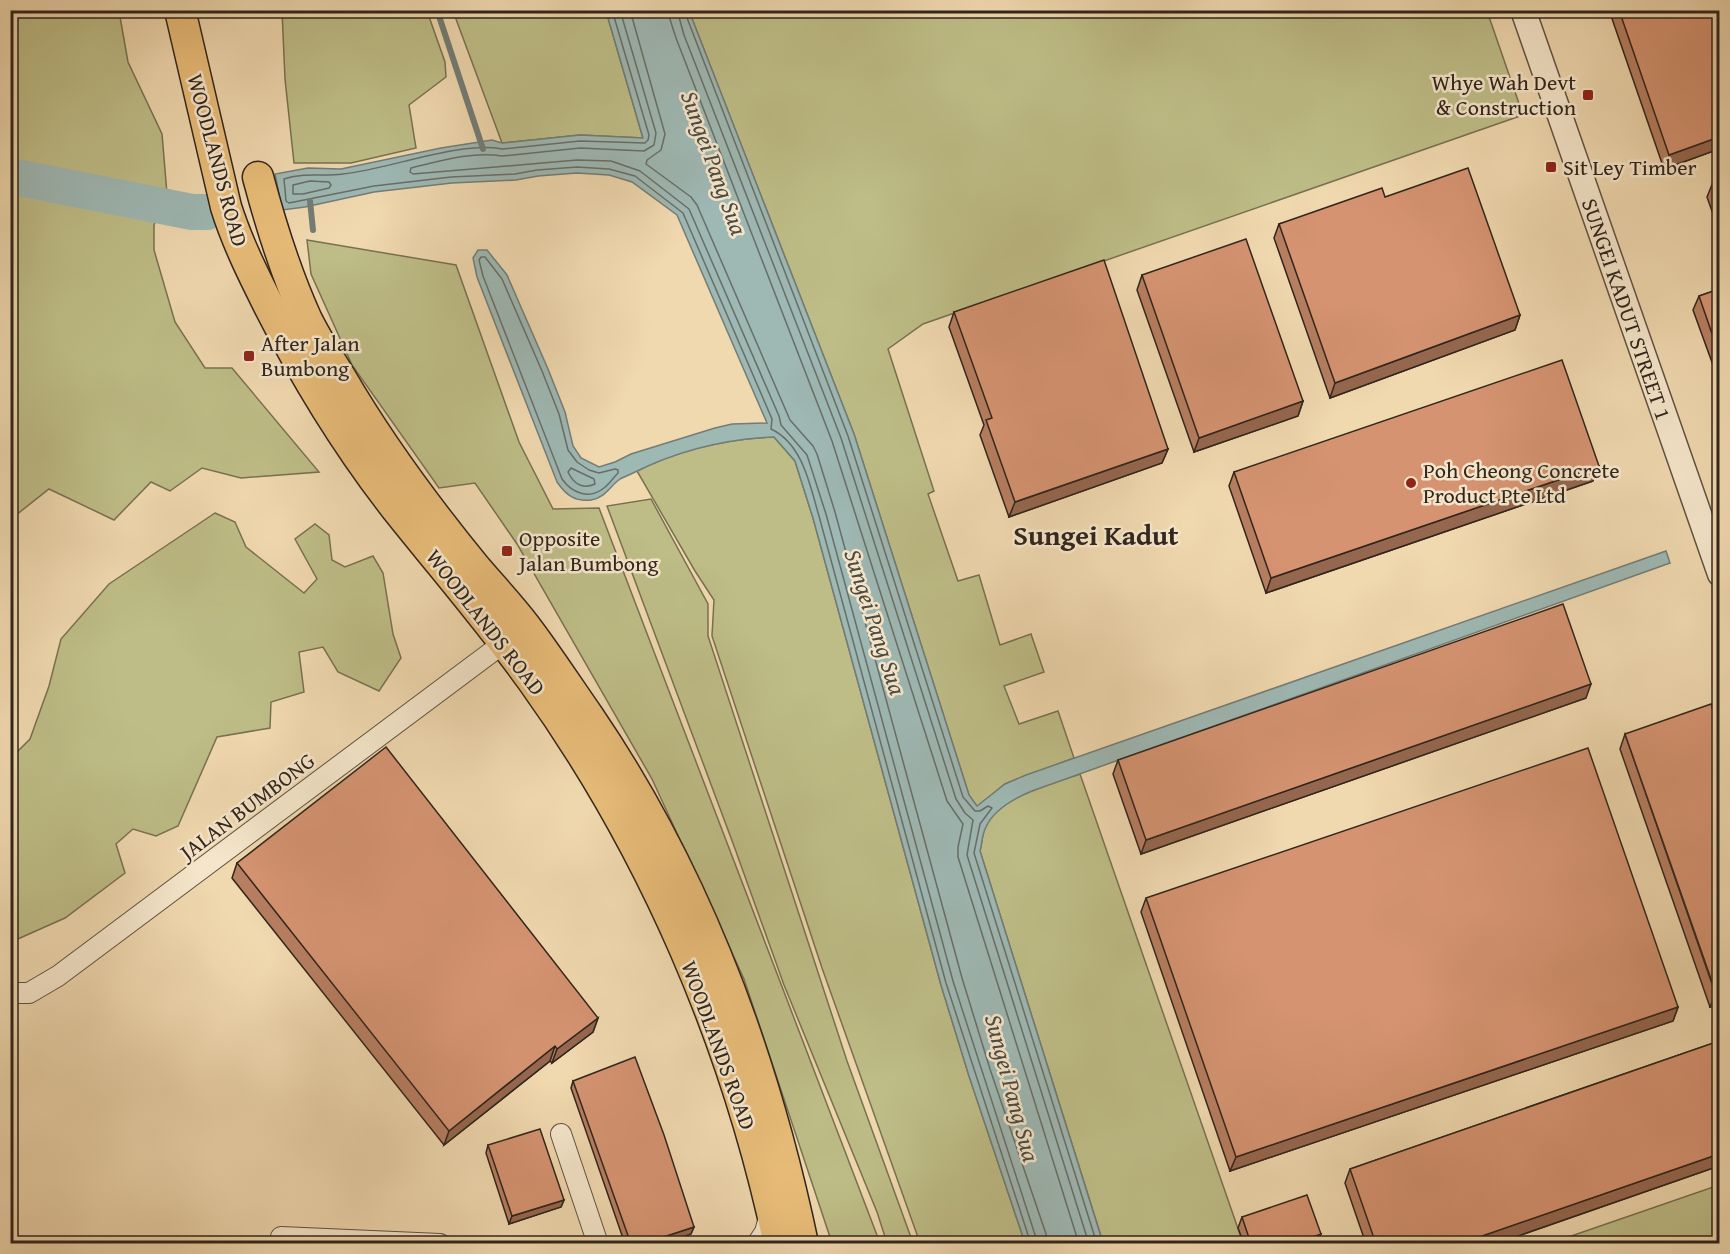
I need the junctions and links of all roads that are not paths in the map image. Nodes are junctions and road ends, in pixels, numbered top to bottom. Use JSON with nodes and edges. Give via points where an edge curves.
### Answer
{"nodes":[{"id":1,"x":180,"y":10,"type":"edge"},
{"id":2,"x":1523,"y":10,"type":"edge"},
{"id":3,"x":258,"y":177,"type":"dead end"},
{"id":4,"x":1719,"y":573,"type":"edge"},
{"id":5,"x":505,"y":642,"type":"junction"},
{"id":6,"x":10,"y":993,"type":"edge"},
{"id":7,"x":561,"y":1134,"type":"dead end"},
{"id":8,"x":772,"y":1209,"type":"junction"},
{"id":9,"x":280,"y":1237,"type":"dead end"},
{"id":10,"x":440,"y":1244,"type":"edge"},
{"id":11,"x":598,"y":1244,"type":"edge"},
{"id":12,"x":757,"y":1244,"type":"edge"},
{"id":13,"x":779,"y":1244,"type":"edge"},
{"id":14,"x":803,"y":1244,"type":"edge"}],
"edges":[{"from":1,"to":5,"type":"main road","name":"WOODLANDS ROAD","via":[[233,230],[287,343],[338,427],[395,507]]},
{"from":2,"to":4,"type":"street","name":"SUNGEI KADUT STREET 1"},
{"from":3,"to":14,"type":"main road","name":"WOODLANDS ROAD","via":[[283,264],[309,324],[360,411],[389,456],[526,627],[625,774],[658,834],[723,972],[745,1033]]},
{"from":5,"to":6,"type":"street","name":"JALAN BUMBONG","via":[[58,976],[29,993]]},
{"from":5,"to":8,"type":"main road","name":"WOODLANDS ROAD","via":[[603,788],[666,908],[722,1040]]},
{"from":7,"to":11,"type":"street"},
{"from":8,"to":12,"type":"street"},
{"from":8,"to":13,"type":"main road","name":"WOODLANDS ROAD"},
{"from":9,"to":10,"type":"street"}]}
